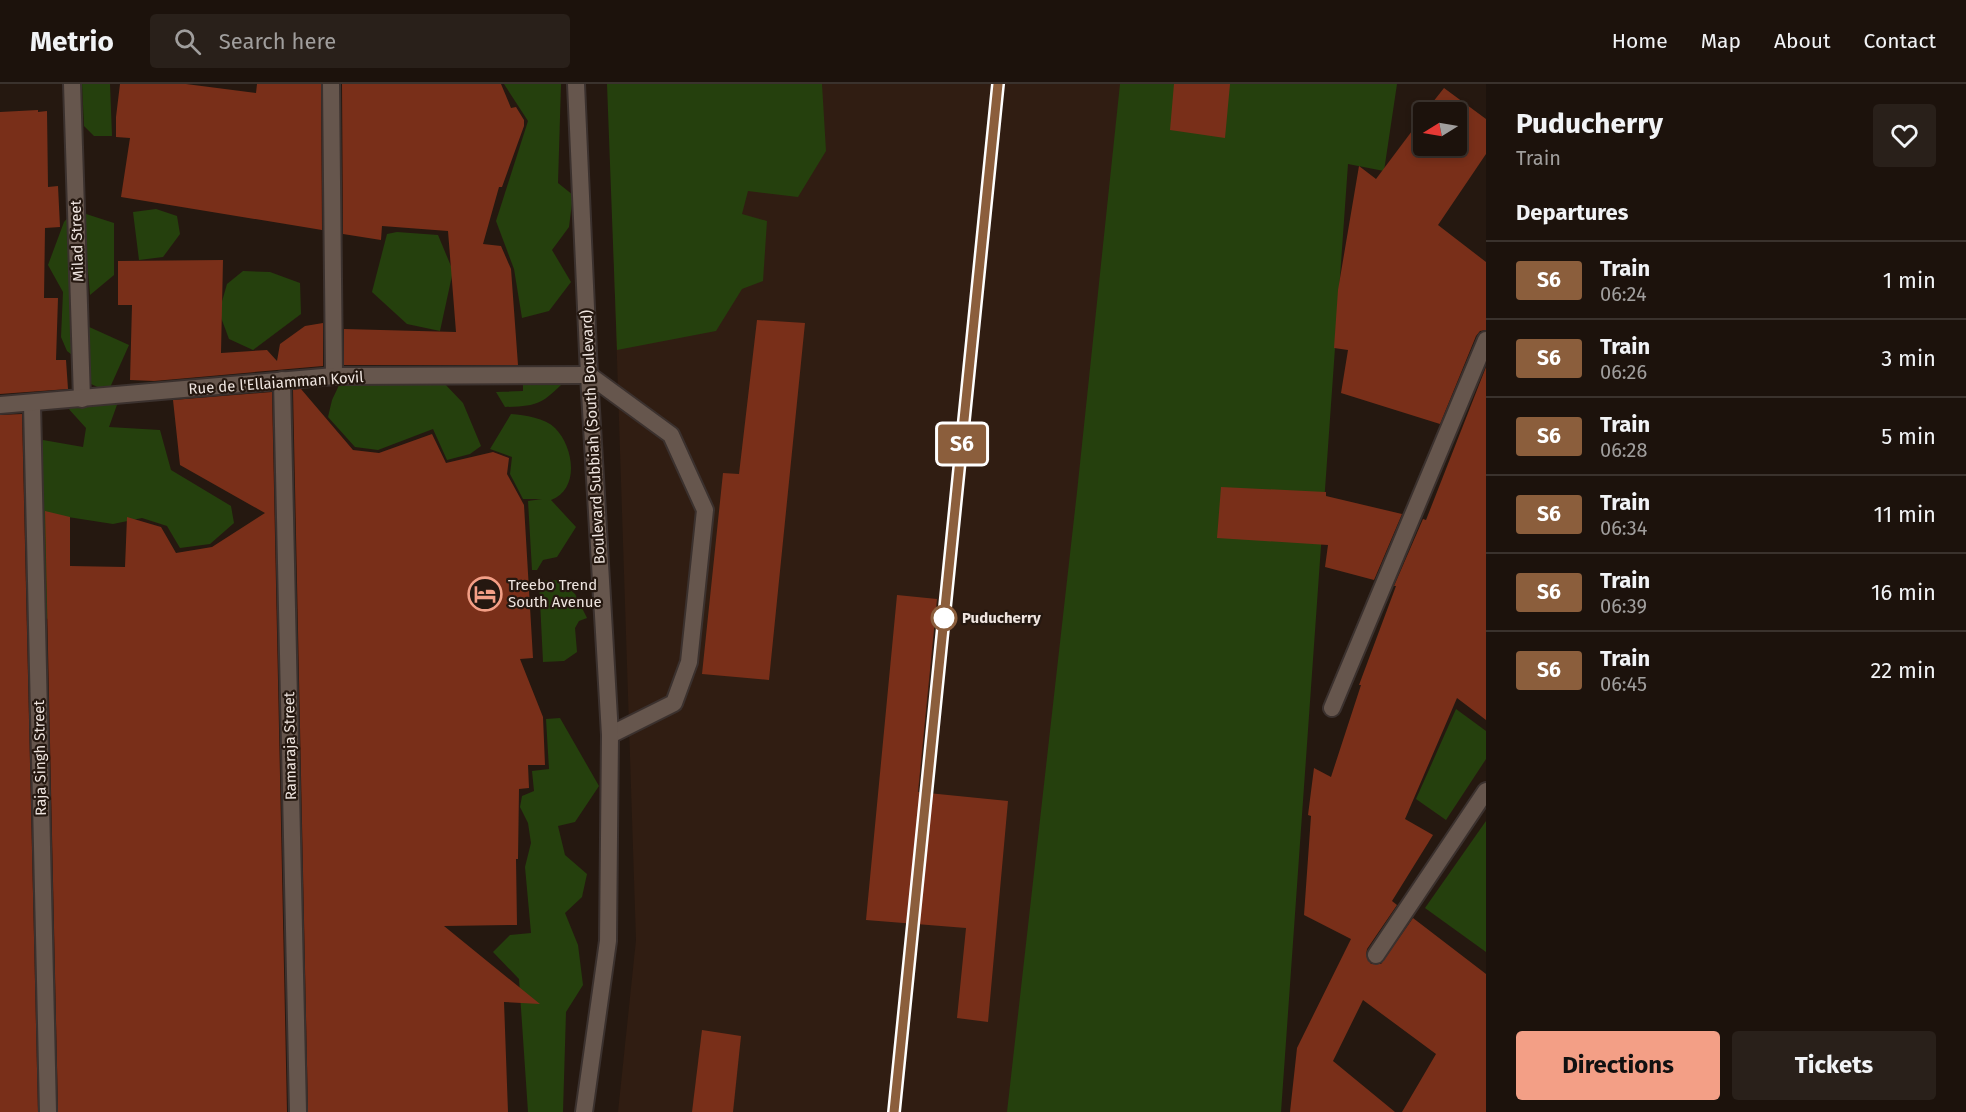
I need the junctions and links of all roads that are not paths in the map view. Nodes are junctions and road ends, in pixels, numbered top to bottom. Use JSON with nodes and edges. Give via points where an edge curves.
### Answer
{"nodes":[{"id":1,"x":72,"y":84,"type":"edge"},
{"id":2,"x":331,"y":84,"type":"edge"},
{"id":3,"x":576,"y":84,"type":"edge"},
{"id":4,"x":1486,"y":340,"type":"edge"},
{"id":5,"x":589,"y":375,"type":"junction"},
{"id":6,"x":334,"y":376,"type":"junction"},
{"id":7,"x":282,"y":381,"type":"junction"},
{"id":8,"x":82,"y":399,"type":"junction"},
{"id":9,"x":32,"y":404,"type":"junction"},
{"id":10,"x":0,"y":405,"type":"edge"},
{"id":11,"x":1332,"y":708,"type":"dead end"},
{"id":12,"x":610,"y":735,"type":"junction"},
{"id":13,"x":1486,"y":791,"type":"edge"},
{"id":14,"x":1376,"y":955,"type":"dead end"},
{"id":15,"x":48,"y":1112,"type":"edge"},
{"id":16,"x":298,"y":1112,"type":"edge"},
{"id":17,"x":584,"y":1112,"type":"edge"}],
"edges":[{"from":1,"to":8,"type":"street","name":"Milad Street"},
{"from":2,"to":6,"type":"street"},
{"from":3,"to":5,"type":"street","name":"Boulevard Subbiah (South Boulevard)"},
{"from":4,"to":11,"type":"street"},
{"from":5,"to":6,"type":"street","name":"Rue de l'Ellaiamman Kovil"},
{"from":5,"to":12,"type":"street","name":"Boulevard Subbiah (South Boulevard)"},
{"from":5,"to":12,"type":"street","via":[[671,435],[705,510],[689,662],[674,703]]},
{"from":6,"to":7,"type":"street","name":"Rue de l'Ellaiamman Kovil"},
{"from":7,"to":8,"type":"street","name":"Rue de l'Ellaiamman Kovil"},
{"from":7,"to":16,"type":"street","name":"Ramaraja Street"},
{"from":8,"to":9,"type":"street","name":"Rue de l'Ellaiamman Kovil"},
{"from":9,"to":10,"type":"street","name":"Rue de l'Ellaiamman Kovil"},
{"from":9,"to":15,"type":"street","name":"Raja Singh Street"},
{"from":12,"to":17,"type":"street","name":"Boulevard Subbiah (South Boulevard)","via":[[608,941]]},
{"from":13,"to":14,"type":"street"}]}
